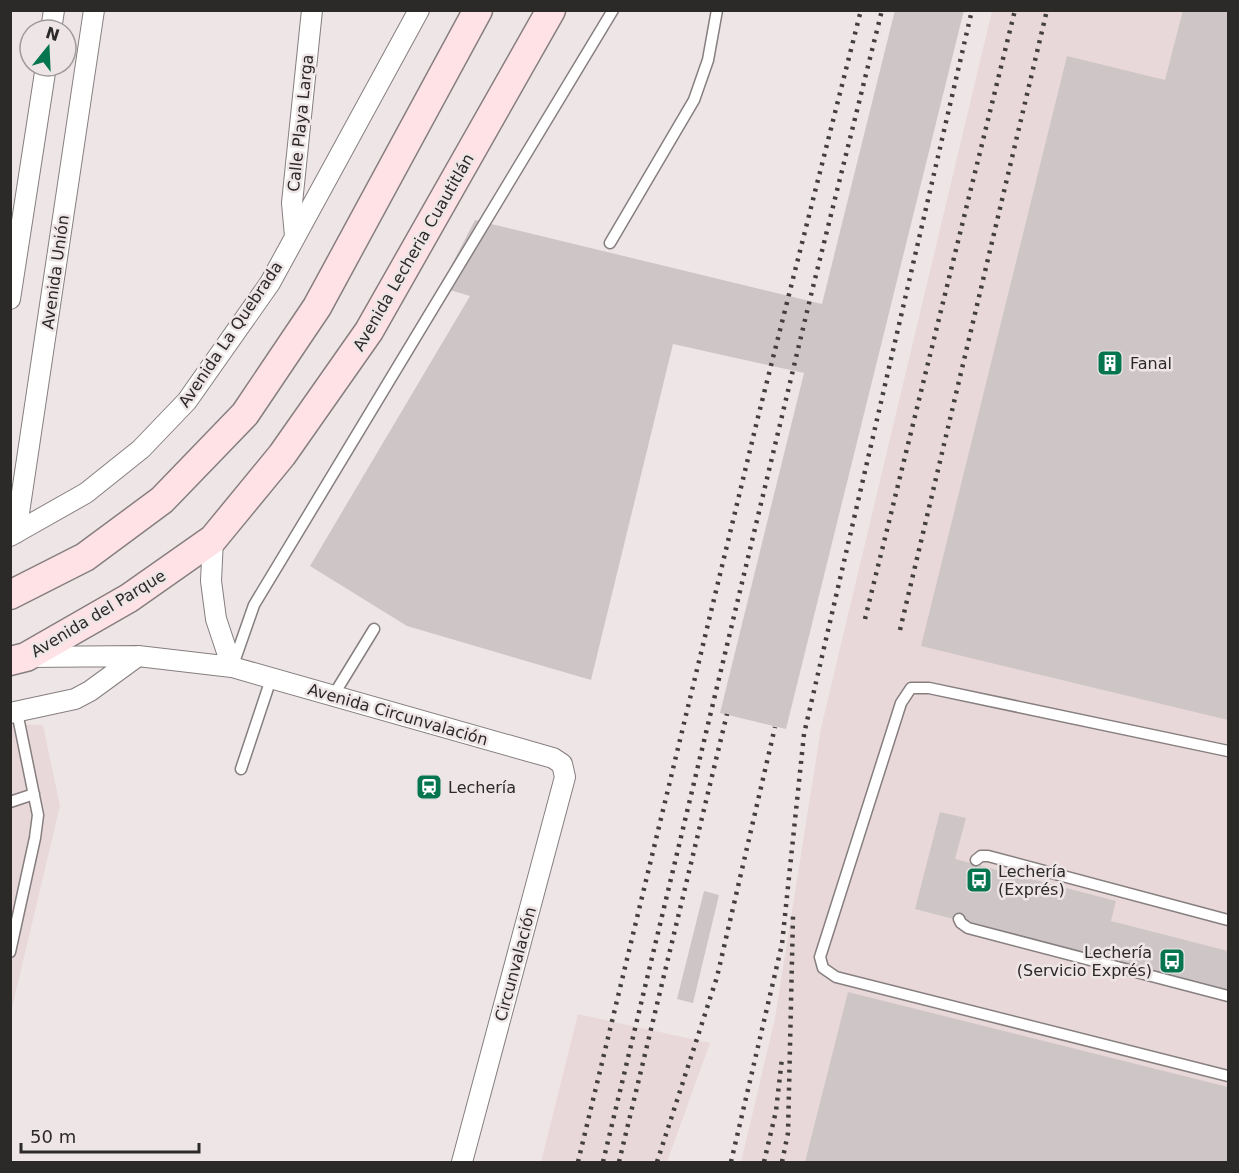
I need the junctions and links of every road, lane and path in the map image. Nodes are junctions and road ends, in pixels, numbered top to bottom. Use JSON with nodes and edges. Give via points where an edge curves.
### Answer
{"nodes":[{"id":1,"x":94,"y":10,"type":"edge"},
{"id":2,"x":312,"y":10,"type":"edge"},
{"id":3,"x":419,"y":10,"type":"edge"},
{"id":4,"x":478,"y":10,"type":"edge"},
{"id":5,"x":551,"y":10,"type":"edge"},
{"id":6,"x":614,"y":10,"type":"edge"},
{"id":7,"x":717,"y":10,"type":"edge"},
{"id":8,"x":44,"y":78,"type":"edge"},
{"id":9,"x":295,"y":236,"type":"junction"},
{"id":10,"x":610,"y":243,"type":"dead end"},
{"id":11,"x":10,"y":299,"type":"edge"},
{"id":12,"x":13,"y":534,"type":"edge"},
{"id":13,"x":213,"y":539,"type":"junction"},
{"id":14,"x":10,"y":595,"type":"edge"},
{"id":15,"x":374,"y":629,"type":"dead end"},
{"id":16,"x":138,"y":656,"type":"junction"},
{"id":17,"x":18,"y":659,"type":"edge"},
{"id":18,"x":232,"y":667,"type":"junction"},
{"id":19,"x":271,"y":679,"type":"junction"},
{"id":20,"x":333,"y":696,"type":"junction"},
{"id":21,"x":14,"y":713,"type":"edge"},
{"id":22,"x":22,"y":735,"type":"junction"},
{"id":23,"x":10,"y":738,"type":"edge"},
{"id":24,"x":1228,"y":751,"type":"edge"},
{"id":25,"x":562,"y":764,"type":"joint"},
{"id":26,"x":242,"y":769,"type":"dead end"},
{"id":27,"x":34,"y":794,"type":"junction"},
{"id":28,"x":10,"y":802,"type":"edge"},
{"id":29,"x":976,"y":860,"type":"dead end"},
{"id":30,"x":959,"y":919,"type":"dead end"},
{"id":31,"x":1228,"y":920,"type":"edge"},
{"id":32,"x":10,"y":952,"type":"edge"},
{"id":33,"x":1228,"y":996,"type":"edge"},
{"id":34,"x":1228,"y":1076,"type":"edge"},
{"id":35,"x":462,"y":1162,"type":"edge"}],
"edges":[{"from":1,"to":12,"type":"street","name":"Avenida Unión"},
{"from":2,"to":9,"type":"street","name":"Calle Playa Larga","via":[[292,203]]},
{"from":3,"to":9,"type":"street","name":"Avenida La Quebrada"},
{"from":4,"to":14,"type":"main road","via":[[317,307],[245,414],[162,500],[85,557]]},
{"from":5,"to":13,"type":"main road","name":"Avenida Lecheria Cuautitlán","via":[[369,331],[282,455]]},
{"from":6,"to":18,"type":"lane","via":[[254,605]]},
{"from":7,"to":10,"type":"lane","via":[[708,60],[694,100]]},
{"from":8,"to":11,"type":"street"},
{"from":9,"to":12,"type":"street","name":"Avenida La Quebrada","via":[[270,283],[187,401],[141,449],[86,493]]},
{"from":13,"to":17,"type":"main road","name":"Avenida del Parque","via":[[129,598]]},
{"from":13,"to":18,"type":"street","via":[[211,581],[216,619]]},
{"from":15,"to":20,"type":"lane"},
{"from":16,"to":17,"type":"street","name":"Avenida Circunvalación"},
{"from":16,"to":18,"type":"street","name":"Avenida Circunvalación"},
{"from":16,"to":21,"type":"street","via":[[75,699]]},
{"from":18,"to":19,"type":"street","name":"Avenida Circunvalación"},
{"from":19,"to":20,"type":"street","name":"Avenida Circunvalación"},
{"from":19,"to":26,"type":"lane"},
{"from":20,"to":25,"type":"street","name":"Avenida Circunvalación"},
{"from":21,"to":22,"type":"lane"},
{"from":22,"to":23,"type":"lane"},
{"from":22,"to":27,"type":"lane"},
{"from":24,"to":34,"type":"lane","via":[[929,688],[911,688],[901,703],[820,957],[823,968],[836,977]]},
{"from":25,"to":35,"type":"street","name":"Circunvalación","via":[[565,777]]},
{"from":27,"to":28,"type":"lane"},
{"from":27,"to":32,"type":"lane","via":[[38,815],[35,838]]},
{"from":29,"to":31,"type":"lane","via":[[988,856]]},
{"from":30,"to":33,"type":"lane","via":[[968,928]]}]}
